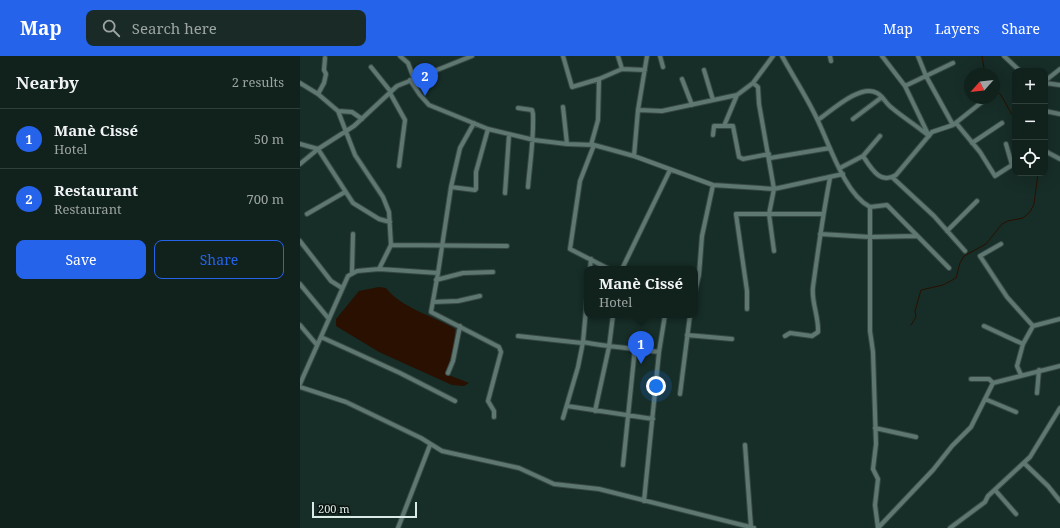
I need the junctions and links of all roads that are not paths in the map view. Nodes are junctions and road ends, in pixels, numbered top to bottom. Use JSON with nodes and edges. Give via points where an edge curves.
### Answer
{"nodes":[{"id":1,"x":400,"y":56,"type":"edge"},
{"id":2,"x":472,"y":56,"type":"edge"},
{"id":3,"x":563,"y":56,"type":"edge"},
{"id":4,"x":618,"y":56,"type":"edge"},
{"id":5,"x":647,"y":56,"type":"edge"},
{"id":6,"x":660,"y":56,"type":"edge"},
{"id":7,"x":772,"y":56,"type":"edge"},
{"id":8,"x":782,"y":56,"type":"edge"},
{"id":9,"x":830,"y":56,"type":"edge"},
{"id":10,"x":882,"y":56,"type":"edge"},
{"id":11,"x":918,"y":56,"type":"edge"},
{"id":12,"x":1004,"y":56,"type":"edge"},
{"id":13,"x":325,"y":58,"type":"dead end"},
{"id":14,"x":831,"y":61,"type":"dead end"},
{"id":15,"x":953,"y":63,"type":"dead end"},
{"id":16,"x":371,"y":67,"type":"dead end"},
{"id":17,"x":662,"y":67,"type":"dead end"},
{"id":18,"x":1017,"y":68,"type":"edge"},
{"id":19,"x":622,"y":69,"type":"junction"},
{"id":20,"x":1060,"y":69,"type":"edge"},
{"id":21,"x":645,"y":70,"type":"junction"},
{"id":22,"x":704,"y":70,"type":"dead end"},
{"id":23,"x":926,"y":76,"type":"junction"},
{"id":24,"x":599,"y":79,"type":"junction"},
{"id":25,"x":682,"y":79,"type":"dead end"},
{"id":26,"x":1048,"y":79,"type":"edge"},
{"id":27,"x":412,"y":80,"type":"junction"},
{"id":28,"x":300,"y":83,"type":"edge"},
{"id":29,"x":753,"y":83,"type":"junction"},
{"id":30,"x":1048,"y":83,"type":"edge"},
{"id":31,"x":1060,"y":85,"type":"edge"},
{"id":32,"x":905,"y":86,"type":"junction"},
{"id":33,"x":391,"y":92,"type":"junction"},
{"id":34,"x":318,"y":94,"type":"junction"},
{"id":35,"x":737,"y":95,"type":"junction"},
{"id":36,"x":882,"y":98,"type":"junction"},
{"id":37,"x":713,"y":100,"type":"junction"},
{"id":38,"x":692,"y":104,"type":"junction"},
{"id":39,"x":980,"y":104,"type":"edge"},
{"id":40,"x":563,"y":107,"type":"dead end"},
{"id":41,"x":518,"y":108,"type":"dead end"},
{"id":42,"x":638,"y":110,"type":"junction"},
{"id":43,"x":338,"y":111,"type":"junction"},
{"id":44,"x":1048,"y":112,"type":"edge"},
{"id":45,"x":1060,"y":114,"type":"edge"},
{"id":46,"x":362,"y":119,"type":"junction"},
{"id":47,"x":853,"y":119,"type":"dead end"},
{"id":48,"x":818,"y":120,"type":"junction"},
{"id":49,"x":474,"y":123,"type":"junction"},
{"id":50,"x":1002,"y":123,"type":"dead end"},
{"id":51,"x":955,"y":124,"type":"junction"},
{"id":52,"x":724,"y":126,"type":"junction"},
{"id":53,"x":488,"y":129,"type":"junction"},
{"id":54,"x":346,"y":131,"type":"junction"},
{"id":55,"x":509,"y":135,"type":"junction"},
{"id":56,"x":713,"y":136,"type":"dead end"},
{"id":57,"x":880,"y":136,"type":"dead end"},
{"id":58,"x":929,"y":136,"type":"junction"},
{"id":59,"x":534,"y":140,"type":"junction"},
{"id":60,"x":972,"y":143,"type":"junction"},
{"id":61,"x":300,"y":144,"type":"edge"},
{"id":62,"x":567,"y":144,"type":"junction"},
{"id":63,"x":1006,"y":144,"type":"dead end"},
{"id":64,"x":593,"y":145,"type":"junction"},
{"id":65,"x":830,"y":148,"type":"junction"},
{"id":66,"x":318,"y":149,"type":"junction"},
{"id":67,"x":1048,"y":153,"type":"edge"},
{"id":68,"x":634,"y":156,"type":"junction"},
{"id":69,"x":769,"y":156,"type":"junction"},
{"id":70,"x":863,"y":156,"type":"junction"},
{"id":71,"x":1060,"y":160,"type":"edge"},
{"id":72,"x":300,"y":164,"type":"edge"},
{"id":73,"x":399,"y":166,"type":"dead end"},
{"id":74,"x":840,"y":168,"type":"junction"},
{"id":75,"x":670,"y":170,"type":"junction"},
{"id":76,"x":843,"y":174,"type":"junction"},
{"id":77,"x":830,"y":178,"type":"junction"},
{"id":78,"x":893,"y":178,"type":"junction"},
{"id":79,"x":713,"y":185,"type":"junction"},
{"id":80,"x":451,"y":187,"type":"junction"},
{"id":81,"x":528,"y":188,"type":"dead end"},
{"id":82,"x":774,"y":189,"type":"junction"},
{"id":83,"x":345,"y":192,"type":"junction"},
{"id":84,"x":505,"y":193,"type":"dead end"},
{"id":85,"x":977,"y":201,"type":"dead end"},
{"id":86,"x":870,"y":207,"type":"junction"},
{"id":87,"x":307,"y":214,"type":"dead end"},
{"id":88,"x":769,"y":214,"type":"junction"},
{"id":89,"x":823,"y":214,"type":"junction"},
{"id":90,"x":390,"y":222,"type":"junction"},
{"id":91,"x":947,"y":231,"type":"junction"},
{"id":92,"x":353,"y":234,"type":"dead end"},
{"id":93,"x":820,"y":234,"type":"junction"},
{"id":94,"x":917,"y":236,"type":"junction"},
{"id":95,"x":870,"y":237,"type":"junction"},
{"id":96,"x":300,"y":241,"type":"edge"},
{"id":97,"x":1001,"y":244,"type":"dead end"},
{"id":98,"x":391,"y":245,"type":"junction"},
{"id":99,"x":442,"y":246,"type":"junction"},
{"id":100,"x":507,"y":246,"type":"dead end"},
{"id":101,"x":774,"y":251,"type":"dead end"},
{"id":102,"x":965,"y":251,"type":"dead end"},
{"id":103,"x":591,"y":259,"type":"junction"},
{"id":104,"x":590,"y":266,"type":"edge"},
{"id":105,"x":604,"y":266,"type":"edge"},
{"id":106,"x":623,"y":266,"type":"edge"},
{"id":107,"x":949,"y":268,"type":"dead end"},
{"id":108,"x":379,"y":269,"type":"junction"},
{"id":109,"x":352,"y":272,"type":"junction"},
{"id":110,"x":493,"y":272,"type":"dead end"},
{"id":111,"x":438,"y":273,"type":"junction"},
{"id":112,"x":698,"y":279,"type":"edge"},
{"id":113,"x":436,"y":280,"type":"junction"},
{"id":114,"x":300,"y":284,"type":"edge"},
{"id":115,"x":342,"y":288,"type":"junction"},
{"id":116,"x":480,"y":296,"type":"dead end"},
{"id":117,"x":433,"y":302,"type":"junction"},
{"id":118,"x":747,"y":309,"type":"dead end"},
{"id":119,"x":585,"y":318,"type":"edge"},
{"id":120,"x":613,"y":318,"type":"edge"},
{"id":121,"x":665,"y":318,"type":"edge"},
{"id":122,"x":690,"y":318,"type":"edge"},
{"id":123,"x":329,"y":319,"type":"junction"},
{"id":124,"x":1060,"y":319,"type":"edge"},
{"id":125,"x":300,"y":325,"type":"edge"},
{"id":126,"x":460,"y":326,"type":"junction"},
{"id":127,"x":984,"y":326,"type":"dead end"},
{"id":128,"x":1033,"y":326,"type":"junction"},
{"id":129,"x":687,"y":335,"type":"junction"},
{"id":130,"x":518,"y":336,"type":"dead end"},
{"id":131,"x":785,"y":336,"type":"dead end"},
{"id":132,"x":321,"y":337,"type":"junction"},
{"id":133,"x":732,"y":339,"type":"dead end"},
{"id":134,"x":583,"y":342,"type":"junction"},
{"id":135,"x":1023,"y":344,"type":"junction"},
{"id":136,"x":316,"y":345,"type":"junction"},
{"id":137,"x":609,"y":346,"type":"junction"},
{"id":138,"x":635,"y":348,"type":"junction"},
{"id":139,"x":659,"y":352,"type":"junction"},
{"id":140,"x":1060,"y":366,"type":"edge"},
{"id":141,"x":1039,"y":370,"type":"junction"},
{"id":142,"x":448,"y":373,"type":"dead end"},
{"id":143,"x":1021,"y":375,"type":"junction"},
{"id":144,"x":971,"y":379,"type":"dead end"},
{"id":145,"x":993,"y":383,"type":"junction"},
{"id":146,"x":300,"y":384,"type":"edge"},
{"id":147,"x":300,"y":387,"type":"edge"},
{"id":148,"x":1037,"y":393,"type":"dead end"},
{"id":149,"x":680,"y":394,"type":"dead end"},
{"id":150,"x":985,"y":399,"type":"junction"},
{"id":151,"x":455,"y":401,"type":"dead end"},
{"id":152,"x":566,"y":406,"type":"junction"},
{"id":153,"x":1060,"y":408,"type":"edge"},
{"id":154,"x":595,"y":411,"type":"junction"},
{"id":155,"x":1016,"y":412,"type":"dead end"},
{"id":156,"x":629,"y":416,"type":"junction"},
{"id":157,"x":494,"y":417,"type":"dead end"},
{"id":158,"x":563,"y":418,"type":"dead end"},
{"id":159,"x":653,"y":419,"type":"junction"},
{"id":160,"x":875,"y":428,"type":"junction"},
{"id":161,"x":916,"y":437,"type":"dead end"},
{"id":162,"x":430,"y":444,"type":"junction"},
{"id":163,"x":745,"y":445,"type":"dead end"},
{"id":164,"x":1024,"y":463,"type":"junction"},
{"id":165,"x":622,"y":466,"type":"dead end"},
{"id":166,"x":995,"y":490,"type":"junction"},
{"id":167,"x":644,"y":501,"type":"junction"},
{"id":168,"x":1060,"y":501,"type":"edge"},
{"id":169,"x":1016,"y":514,"type":"dead end"},
{"id":170,"x":753,"y":527,"type":"edge"},
{"id":171,"x":398,"y":528,"type":"edge"},
{"id":172,"x":878,"y":528,"type":"edge"},
{"id":173,"x":950,"y":528,"type":"edge"}],
"edges":[{"from":1,"to":27,"type":"street","via":[[408,63]]},
{"from":2,"to":27,"type":"street"},
{"from":3,"to":24,"type":"street","via":[[572,87]]},
{"from":4,"to":19,"type":"street"},
{"from":5,"to":21,"type":"street"},
{"from":6,"to":17,"type":"street"},
{"from":7,"to":29,"type":"street"},
{"from":8,"to":48,"type":"street"},
{"from":9,"to":14,"type":"street"},
{"from":10,"to":32,"type":"street"},
{"from":11,"to":23,"type":"street"},
{"from":12,"to":18,"type":"street"},
{"from":13,"to":34,"type":"street","via":[[326,74]]},
{"from":15,"to":23,"type":"street"},
{"from":16,"to":33,"type":"street"},
{"from":19,"to":21,"type":"street"},
{"from":19,"to":24,"type":"street"},
{"from":20,"to":26,"type":"street"},
{"from":21,"to":42,"type":"street"},
{"from":22,"to":37,"type":"street"},
{"from":23,"to":32,"type":"street"},
{"from":23,"to":51,"type":"street"},
{"from":24,"to":64,"type":"street","via":[[598,120]]},
{"from":25,"to":38,"type":"street"},
{"from":27,"to":33,"type":"street","via":[[397,86]]},
{"from":27,"to":49,"type":"street","via":[[420,96],[429,105]]},
{"from":28,"to":34,"type":"street"},
{"from":29,"to":35,"type":"street"},
{"from":29,"to":69,"type":"street","via":[[758,87]]},
{"from":30,"to":31,"type":"street"},
{"from":32,"to":58,"type":"street"},
{"from":33,"to":46,"type":"street"},
{"from":33,"to":73,"type":"street","via":[[406,120]]},
{"from":34,"to":43,"type":"street"},
{"from":35,"to":37,"type":"street"},
{"from":35,"to":52,"type":"street"},
{"from":36,"to":47,"type":"street"},
{"from":36,"to":48,"type":"street","via":[[877,93],[864,91]]},
{"from":36,"to":58,"type":"street","via":[[890,108],[908,118]]},
{"from":37,"to":38,"type":"street"},
{"from":38,"to":42,"type":"street","via":[[662,111]]},
{"from":39,"to":51,"type":"street"},
{"from":40,"to":62,"type":"street"},
{"from":41,"to":59,"type":"street","via":[[532,110]]},
{"from":42,"to":68,"type":"street"},
{"from":43,"to":46,"type":"street","via":[[352,112]]},
{"from":43,"to":54,"type":"street"},
{"from":44,"to":45,"type":"street"},
{"from":46,"to":54,"type":"street"},
{"from":48,"to":65,"type":"street"},
{"from":49,"to":53,"type":"street"},
{"from":49,"to":80,"type":"street","via":[[460,148]]},
{"from":50,"to":60,"type":"street"},
{"from":51,"to":58,"type":"street","via":[[940,128]]},
{"from":51,"to":60,"type":"street"},
{"from":52,"to":56,"type":"street","via":[[714,126]]},
{"from":52,"to":69,"type":"street","via":[[733,126],[739,157],[743,159]]},
{"from":53,"to":55,"type":"street"},
{"from":53,"to":80,"type":"street","via":[[476,172],[476,189]]},
{"from":54,"to":66,"type":"street"},
{"from":54,"to":90,"type":"street","via":[[355,155],[383,197]]},
{"from":55,"to":59,"type":"street"},
{"from":55,"to":84,"type":"street"},
{"from":57,"to":70,"type":"street"},
{"from":58,"to":78,"type":"street"},
{"from":59,"to":62,"type":"street"},
{"from":59,"to":81,"type":"street","via":[[530,155]]},
{"from":60,"to":63,"type":"street","via":[[996,176],[1012,165]]},
{"from":61,"to":66,"type":"street"},
{"from":62,"to":64,"type":"street"},
{"from":64,"to":68,"type":"street"},
{"from":64,"to":103,"type":"street","via":[[580,181],[570,249]]},
{"from":65,"to":69,"type":"street"},
{"from":65,"to":74,"type":"street"},
{"from":66,"to":72,"type":"street"},
{"from":66,"to":83,"type":"street"},
{"from":67,"to":71,"type":"street"},
{"from":68,"to":75,"type":"street"},
{"from":69,"to":82,"type":"street"},
{"from":70,"to":74,"type":"street"},
{"from":70,"to":78,"type":"street","via":[[878,176],[884,179]]},
{"from":74,"to":76,"type":"street"},
{"from":75,"to":79,"type":"street"},
{"from":75,"to":106,"type":"street"},
{"from":76,"to":77,"type":"street"},
{"from":76,"to":86,"type":"street","via":[[857,198]]},
{"from":77,"to":82,"type":"street"},
{"from":77,"to":89,"type":"street"},
{"from":78,"to":91,"type":"street"},
{"from":79,"to":82,"type":"street"},
{"from":79,"to":112,"type":"street","via":[[702,236]]},
{"from":80,"to":99,"type":"street"},
{"from":82,"to":88,"type":"street"},
{"from":83,"to":87,"type":"street"},
{"from":83,"to":90,"type":"street","via":[[353,203],[379,219]]},
{"from":85,"to":91,"type":"street"},
{"from":86,"to":94,"type":"street","via":[[887,206]]},
{"from":86,"to":95,"type":"street"},
{"from":88,"to":89,"type":"street"},
{"from":88,"to":101,"type":"street"},
{"from":88,"to":118,"type":"street","via":[[736,214],[747,291]]},
{"from":89,"to":93,"type":"street"},
{"from":90,"to":98,"type":"street"},
{"from":91,"to":102,"type":"street"},
{"from":92,"to":109,"type":"street"},
{"from":93,"to":95,"type":"street"},
{"from":93,"to":131,"type":"street","via":[[813,288],[818,332],[812,336],[790,333]]},
{"from":94,"to":95,"type":"street"},
{"from":94,"to":107,"type":"street"},
{"from":95,"to":160,"type":"street","via":[[870,331]]},
{"from":96,"to":115,"type":"street","via":[[331,280]]},
{"from":97,"to":128,"type":"street","via":[[980,256],[1007,297]]},
{"from":98,"to":99,"type":"street"},
{"from":98,"to":108,"type":"street"},
{"from":99,"to":100,"type":"street"},
{"from":99,"to":111,"type":"street"},
{"from":103,"to":104,"type":"street"},
{"from":103,"to":105,"type":"street"},
{"from":108,"to":109,"type":"street"},
{"from":108,"to":111,"type":"street"},
{"from":109,"to":115,"type":"street"},
{"from":110,"to":113,"type":"street","via":[[463,274]]},
{"from":111,"to":113,"type":"street"},
{"from":113,"to":117,"type":"street"},
{"from":114,"to":123,"type":"street"},
{"from":115,"to":123,"type":"street"},
{"from":116,"to":117,"type":"street","via":[[458,301]]},
{"from":117,"to":126,"type":"street","via":[[432,313]]},
{"from":119,"to":134,"type":"street"},
{"from":120,"to":137,"type":"street"},
{"from":121,"to":139,"type":"street"},
{"from":122,"to":129,"type":"street"},
{"from":123,"to":132,"type":"street"},
{"from":124,"to":128,"type":"street"},
{"from":125,"to":136,"type":"street"},
{"from":126,"to":142,"type":"street"},
{"from":126,"to":157,"type":"street","via":[[500,347],[501,352],[488,401],[494,411]]},
{"from":127,"to":135,"type":"street"},
{"from":128,"to":135,"type":"street"},
{"from":129,"to":133,"type":"street"},
{"from":129,"to":149,"type":"street"},
{"from":130,"to":134,"type":"street"},
{"from":132,"to":136,"type":"street"},
{"from":132,"to":151,"type":"street"},
{"from":134,"to":137,"type":"street"},
{"from":134,"to":152,"type":"street"},
{"from":135,"to":143,"type":"street","via":[[1017,366]]},
{"from":136,"to":146,"type":"street"},
{"from":137,"to":138,"type":"street"},
{"from":137,"to":154,"type":"street"},
{"from":138,"to":139,"type":"street"},
{"from":138,"to":156,"type":"street"},
{"from":139,"to":159,"type":"street"},
{"from":140,"to":141,"type":"street"},
{"from":141,"to":143,"type":"street"},
{"from":141,"to":148,"type":"street"},
{"from":143,"to":145,"type":"street"},
{"from":144,"to":145,"type":"street","via":[[989,379]]},
{"from":145,"to":150,"type":"street"},
{"from":147,"to":162,"type":"street","via":[[346,402]]},
{"from":150,"to":155,"type":"street"},
{"from":150,"to":172,"type":"street","via":[[971,427]]},
{"from":152,"to":154,"type":"street"},
{"from":152,"to":158,"type":"street"},
{"from":153,"to":164,"type":"street"},
{"from":154,"to":156,"type":"street"},
{"from":156,"to":159,"type":"street"},
{"from":156,"to":165,"type":"street"},
{"from":159,"to":167,"type":"street"},
{"from":160,"to":161,"type":"street"},
{"from":160,"to":172,"type":"street","via":[[873,469],[878,479],[875,505]]},
{"from":162,"to":167,"type":"street","via":[[451,454],[525,470],[554,484],[599,489]]},
{"from":162,"to":171,"type":"street"},
{"from":163,"to":170,"type":"street"},
{"from":164,"to":166,"type":"street"},
{"from":164,"to":168,"type":"street"},
{"from":166,"to":169,"type":"street"},
{"from":166,"to":173,"type":"street","via":[[985,502]]},
{"from":167,"to":170,"type":"street"}]}
